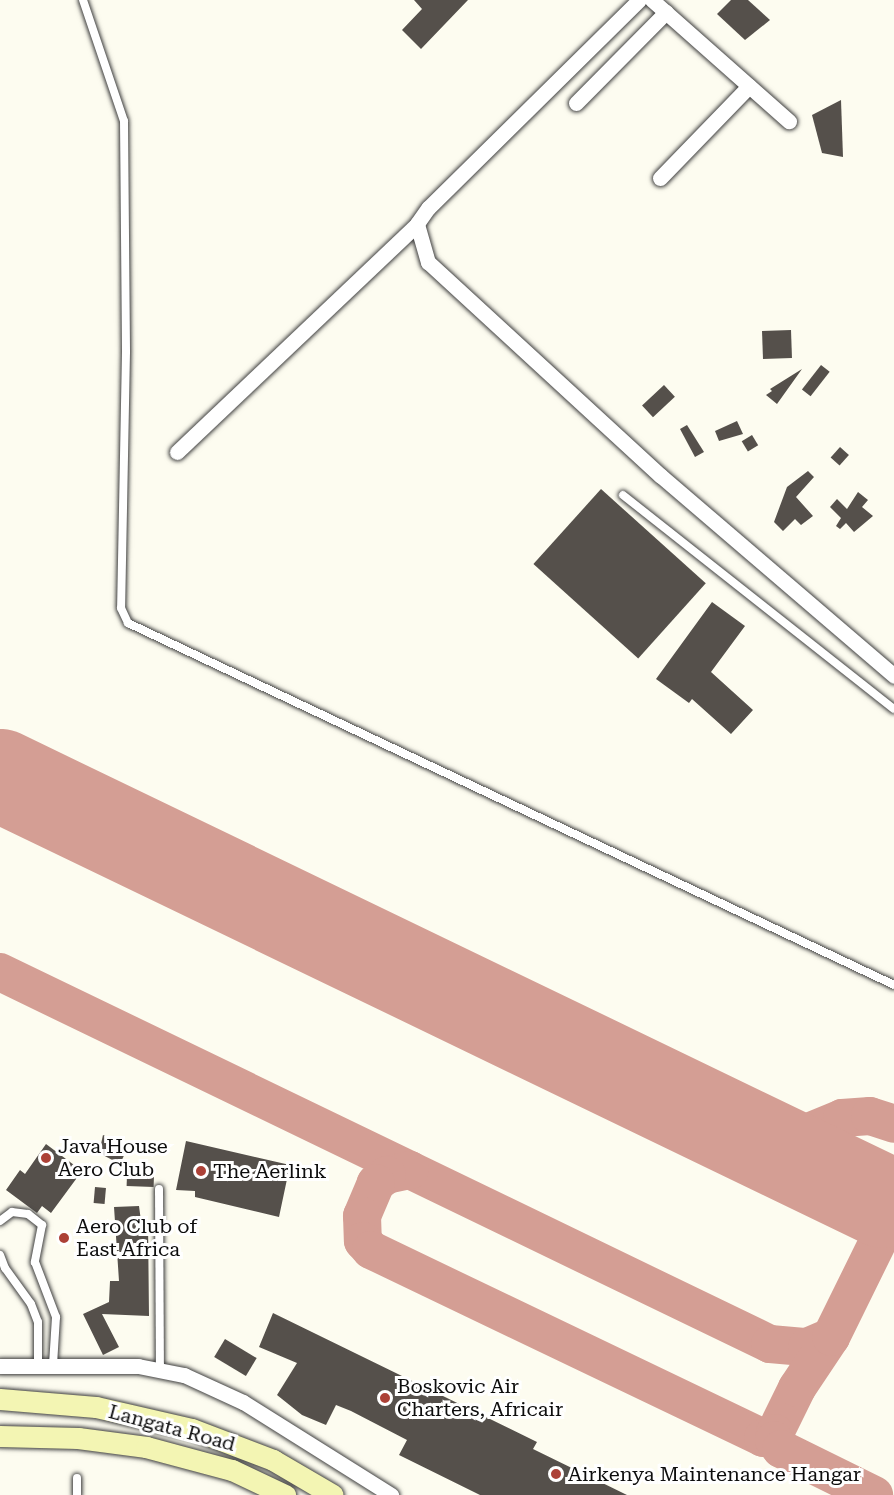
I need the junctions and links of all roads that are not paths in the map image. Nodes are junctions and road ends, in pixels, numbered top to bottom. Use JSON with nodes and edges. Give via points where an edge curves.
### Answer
{"nodes":[{"id":1,"x":82,"y":0,"type":"edge"},
{"id":2,"x":639,"y":0,"type":"edge"},
{"id":3,"x":652,"y":0,"type":"edge"},
{"id":4,"x":666,"y":12,"type":"junction"},
{"id":5,"x":749,"y":86,"type":"junction"},
{"id":6,"x":576,"y":103,"type":"dead end"},
{"id":7,"x":789,"y":121,"type":"dead end"},
{"id":8,"x":660,"y":178,"type":"dead end"},
{"id":9,"x":417,"y":224,"type":"junction"},
{"id":10,"x":177,"y":452,"type":"dead end"},
{"id":11,"x":623,"y":495,"type":"dead end"},
{"id":12,"x":894,"y":676,"type":"edge"},
{"id":13,"x":894,"y":709,"type":"edge"},
{"id":14,"x":894,"y":985,"type":"edge"},
{"id":15,"x":159,"y":1189,"type":"dead end"},
{"id":16,"x":0,"y":1221,"type":"edge"},
{"id":17,"x":0,"y":1255,"type":"edge"},
{"id":18,"x":45,"y":1365,"type":"junction"},
{"id":19,"x":0,"y":1366,"type":"edge"},
{"id":20,"x":159,"y":1369,"type":"junction"},
{"id":21,"x":0,"y":1399,"type":"edge"},
{"id":22,"x":0,"y":1436,"type":"edge"},
{"id":23,"x":77,"y":1478,"type":"dead end"},
{"id":24,"x":76,"y":1495,"type":"edge"},
{"id":25,"x":285,"y":1495,"type":"edge"},
{"id":26,"x":333,"y":1495,"type":"edge"},
{"id":27,"x":391,"y":1495,"type":"edge"}],
"edges":[{"from":1,"to":14,"type":"lane","via":[[124,121],[126,351],[121,608],[128,623]]},
{"from":2,"to":9,"type":"street","via":[[461,171]]},
{"from":3,"to":4,"type":"street"},
{"from":4,"to":5,"type":"street"},
{"from":4,"to":6,"type":"street"},
{"from":5,"to":7,"type":"street"},
{"from":5,"to":8,"type":"street"},
{"from":9,"to":10,"type":"street"},
{"from":9,"to":12,"type":"street","via":[[428,262],[442,279],[661,476]]},
{"from":11,"to":13,"type":"lane"},
{"from":15,"to":20,"type":"lane"},
{"from":16,"to":18,"type":"lane","via":[[12,1212],[28,1215],[42,1225],[35,1262],[56,1317]]},
{"from":17,"to":18,"type":"lane","via":[[31,1304]]},
{"from":18,"to":19,"type":"street"},
{"from":18,"to":20,"type":"street"},
{"from":20,"to":27,"type":"street","via":[[243,1402]]},
{"from":21,"to":26,"type":"main road","name":"Langata Road","via":[[96,1407],[192,1429],[273,1460]]},
{"from":22,"to":25,"type":"main road","name":"Langata Road","via":[[78,1438],[146,1447],[232,1470]]},
{"from":23,"to":24,"type":"lane"}]}
